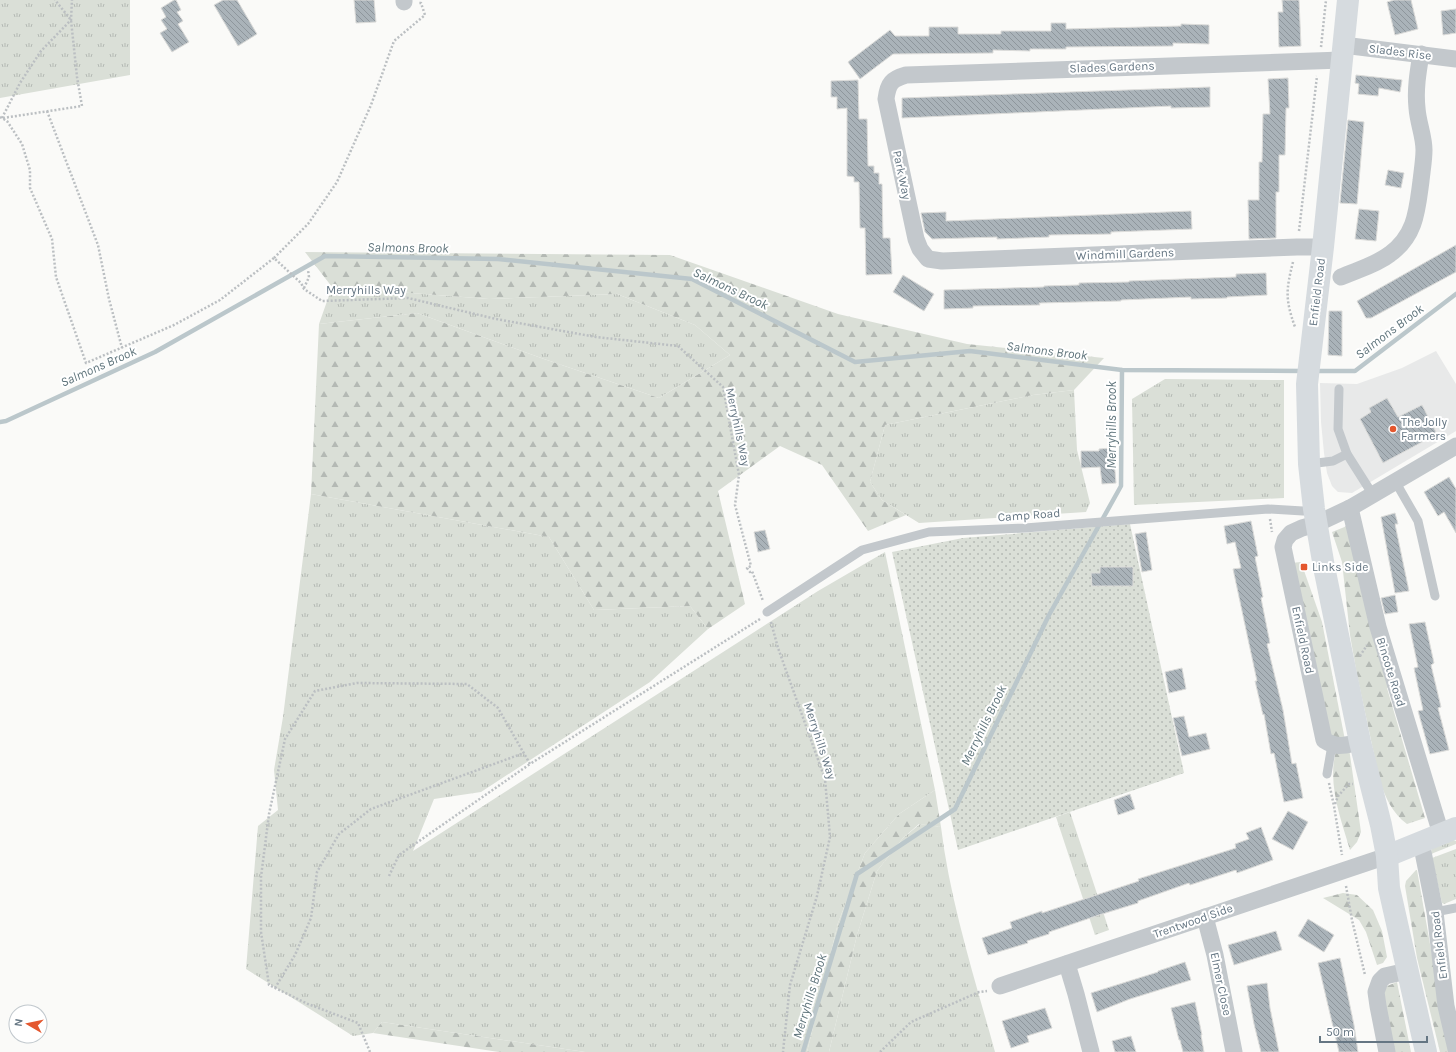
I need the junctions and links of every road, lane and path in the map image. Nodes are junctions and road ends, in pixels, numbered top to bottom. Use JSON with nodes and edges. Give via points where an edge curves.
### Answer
{"nodes":[{"id":1,"x":55,"y":0,"type":"edge"},
{"id":2,"x":72,"y":0,"type":"edge"},
{"id":3,"x":1326,"y":0,"type":"edge"},
{"id":4,"x":1348,"y":0,"type":"edge"},
{"id":5,"x":404,"y":1,"type":"edge"},
{"id":6,"x":71,"y":20,"type":"junction"},
{"id":7,"x":1342,"y":52,"type":"junction"},
{"id":8,"x":1421,"y":54,"type":"junction"},
{"id":9,"x":1456,"y":59,"type":"edge"},
{"id":10,"x":1319,"y":60,"type":"junction"},
{"id":11,"x":888,"y":88,"type":"joint"},
{"id":12,"x":47,"y":111,"type":"junction"},
{"id":13,"x":1,"y":118,"type":"edge"},
{"id":14,"x":1297,"y":247,"type":"junction"},
{"id":15,"x":1323,"y":247,"type":"junction"},
{"id":16,"x":274,"y":258,"type":"junction"},
{"id":17,"x":928,"y":259,"type":"joint"},
{"id":18,"x":308,"y":270,"type":"dead end"},
{"id":19,"x":1340,"y":277,"type":"dead end"},
{"id":20,"x":304,"y":289,"type":"junction"},
{"id":21,"x":1296,"y":330,"type":"dead end"},
{"id":22,"x":122,"y":348,"type":"junction"},
{"id":23,"x":1339,"y":390,"type":"dead end"},
{"id":24,"x":1456,"y":446,"type":"edge"},
{"id":25,"x":1347,"y":454,"type":"junction"},
{"id":26,"x":1309,"y":464,"type":"junction"},
{"id":27,"x":1395,"y":482,"type":"junction"},
{"id":28,"x":1373,"y":495,"type":"junction"},
{"id":29,"x":1350,"y":508,"type":"junction"},
{"id":30,"x":1268,"y":509,"type":"junction"},
{"id":31,"x":1315,"y":517,"type":"junction"},
{"id":32,"x":1273,"y":536,"type":"dead end"},
{"id":33,"x":1435,"y":596,"type":"dead end"},
{"id":34,"x":768,"y":613,"type":"junction"},
{"id":35,"x":1378,"y":627,"type":"junction"},
{"id":36,"x":1347,"y":678,"type":"junction"},
{"id":37,"x":1360,"y":742,"type":"junction"},
{"id":38,"x":1332,"y":745,"type":"junction"},
{"id":39,"x":524,"y":753,"type":"junction"},
{"id":40,"x":530,"y":764,"type":"junction"},
{"id":41,"x":1327,"y":774,"type":"joint"},
{"id":42,"x":1369,"y":782,"type":"junction"},
{"id":43,"x":1334,"y":806,"type":"junction"},
{"id":44,"x":1448,"y":831,"type":"edge"},
{"id":45,"x":1421,"y":842,"type":"junction"},
{"id":46,"x":1387,"y":856,"type":"junction"},
{"id":47,"x":1344,"y":871,"type":"junction"},
{"id":48,"x":389,"y":876,"type":"dead end"},
{"id":49,"x":1456,"y":908,"type":"edge"},
{"id":50,"x":1435,"y":912,"type":"junction"},
{"id":51,"x":1205,"y":917,"type":"junction"},
{"id":52,"x":1067,"y":964,"type":"junction"},
{"id":53,"x":1407,"y":971,"type":"junction"},
{"id":54,"x":1000,"y":986,"type":"joint"},
{"id":55,"x":275,"y":988,"type":"junction"},
{"id":56,"x":1376,"y":992,"type":"junction"},
{"id":57,"x":1456,"y":1049,"type":"edge"},
{"id":58,"x":370,"y":1052,"type":"edge"},
{"id":59,"x":783,"y":1052,"type":"edge"},
{"id":60,"x":880,"y":1052,"type":"edge"},
{"id":61,"x":1091,"y":1052,"type":"edge"},
{"id":62,"x":1234,"y":1052,"type":"edge"},
{"id":63,"x":1387,"y":1052,"type":"edge"},
{"id":64,"x":1426,"y":1052,"type":"edge"}],
"edges":[{"from":1,"to":6,"type":"path"},
{"from":2,"to":6,"type":"path"},
{"from":3,"to":10,"type":"path"},
{"from":4,"to":7,"type":"main road","name":"Enfield Road"},
{"from":5,"to":16,"type":"path","via":[[422,3],[425,15],[394,41],[371,105],[337,182],[308,224]]},
{"from":6,"to":12,"type":"path","via":[[76,77],[82,106]]},
{"from":6,"to":13,"type":"path","via":[[41,51]]},
{"from":7,"to":8,"type":"street","name":"Slades Rise"},
{"from":7,"to":10,"type":"street","name":"Slades Gardens"},
{"from":7,"to":15,"type":"main road","name":"Enfield Road"},
{"from":8,"to":9,"type":"street","name":"Slades Rise"},
{"from":8,"to":19,"type":"street","via":[[1416,96],[1424,151],[1415,222],[1406,239],[1390,254]]},
{"from":10,"to":11,"type":"street","name":"Slades Gardens","via":[[906,75],[894,79]]},
{"from":10,"to":14,"type":"path"},
{"from":11,"to":17,"type":"street","name":"Park Way","via":[[886,98],[916,239]]},
{"from":12,"to":13,"type":"path"},
{"from":12,"to":22,"type":"path","via":[[98,245]]},
{"from":13,"to":22,"type":"path","via":[[7,121],[22,144],[30,170],[30,188],[52,239],[56,277],[86,363]]},
{"from":14,"to":15,"type":"street","name":"Windmill Gardens"},
{"from":14,"to":17,"type":"street","name":"Windmill Gardens","via":[[942,262]]},
{"from":14,"to":21,"type":"path","via":[[1287,291],[1289,311]]},
{"from":15,"to":26,"type":"main road","name":"Enfield Road","via":[[1307,384]]},
{"from":16,"to":20,"type":"path","name":"Merryhills Way","via":[[301,283]]},
{"from":16,"to":22,"type":"path","via":[[220,300],[174,325]]},
{"from":18,"to":20,"type":"path","via":[[309,277]]},
{"from":20,"to":34,"type":"path","name":"Merryhills Way","via":[[322,301],[408,298],[496,319],[596,337],[678,346],[723,387],[739,475],[735,505],[751,566],[747,568],[752,571]]},
{"from":23,"to":25,"type":"lane","via":[[1338,429]]},
{"from":24,"to":27,"type":"street"},
{"from":25,"to":26,"type":"lane","via":[[1334,461]]},
{"from":25,"to":28,"type":"lane"},
{"from":26,"to":31,"type":"main road","name":"Enfield Road"},
{"from":27,"to":28,"type":"street"},
{"from":27,"to":33,"type":"lane","via":[[1418,521]]},
{"from":28,"to":29,"type":"street"},
{"from":29,"to":31,"type":"street"},
{"from":29,"to":35,"type":"street","name":"Bincote Road"},
{"from":30,"to":31,"type":"lane","name":"Camp Road","via":[[1303,511]]},
{"from":30,"to":32,"type":"path"},
{"from":30,"to":34,"type":"lane","name":"Camp Road","via":[[1025,528],[930,532],[862,550]]},
{"from":31,"to":36,"type":"main road","name":"Enfield Road"},
{"from":31,"to":38,"type":"street","name":"Enfield Road","via":[[1291,533],[1283,546],[1324,740]]},
{"from":34,"to":40,"type":"path"},
{"from":34,"to":59,"type":"path","name":"Merryhills Way","via":[[825,779],[830,837],[818,896],[790,985]]},
{"from":35,"to":36,"type":"path"},
{"from":35,"to":44,"type":"street","name":"Bincote Road"},
{"from":36,"to":37,"type":"main road","name":"Enfield Road"},
{"from":37,"to":38,"type":"street"},
{"from":37,"to":42,"type":"main road","name":"Enfield Road"},
{"from":38,"to":41,"type":"lane"},
{"from":39,"to":40,"type":"path"},
{"from":39,"to":55,"type":"path","via":[[371,809],[339,834],[317,872],[311,918],[295,955]]},
{"from":39,"to":55,"type":"path","via":[[498,708],[467,684],[357,684],[315,691],[285,739],[269,814],[261,877],[261,932],[269,985]]},
{"from":40,"to":48,"type":"path","via":[[399,855]]},
{"from":41,"to":43,"type":"path"},
{"from":42,"to":43,"type":"path","via":[[1349,784],[1338,796]]},
{"from":42,"to":46,"type":"main road","name":"Enfield Road"},
{"from":43,"to":47,"type":"path"},
{"from":44,"to":45,"type":"main road","name":"Bincote Road"},
{"from":45,"to":46,"type":"main road","name":"Bincote Road"},
{"from":45,"to":50,"type":"street","name":"Enfield Road"},
{"from":46,"to":47,"type":"street","name":"Trentwood Side"},
{"from":46,"to":53,"type":"main road","name":"Enfield Road","via":[[1389,888]]},
{"from":47,"to":51,"type":"street","name":"Trentwood Side"},
{"from":47,"to":56,"type":"path","via":[[1352,920],[1367,981]]},
{"from":49,"to":50,"type":"lane"},
{"from":50,"to":57,"type":"street","name":"Enfield Road","via":[[1446,1006]]},
{"from":51,"to":52,"type":"street","name":"Trentwood Side"},
{"from":51,"to":62,"type":"street","name":"Elmer Close"},
{"from":52,"to":54,"type":"street","name":"Trentwood Side"},
{"from":52,"to":61,"type":"street"},
{"from":53,"to":56,"type":"street","via":[[1386,976],[1380,981]]},
{"from":53,"to":64,"type":"main road","name":"Enfield Road"},
{"from":54,"to":60,"type":"path","via":[[979,992],[911,1022]]},
{"from":55,"to":58,"type":"path","via":[[358,1024]]},
{"from":56,"to":63,"type":"street"}]}
